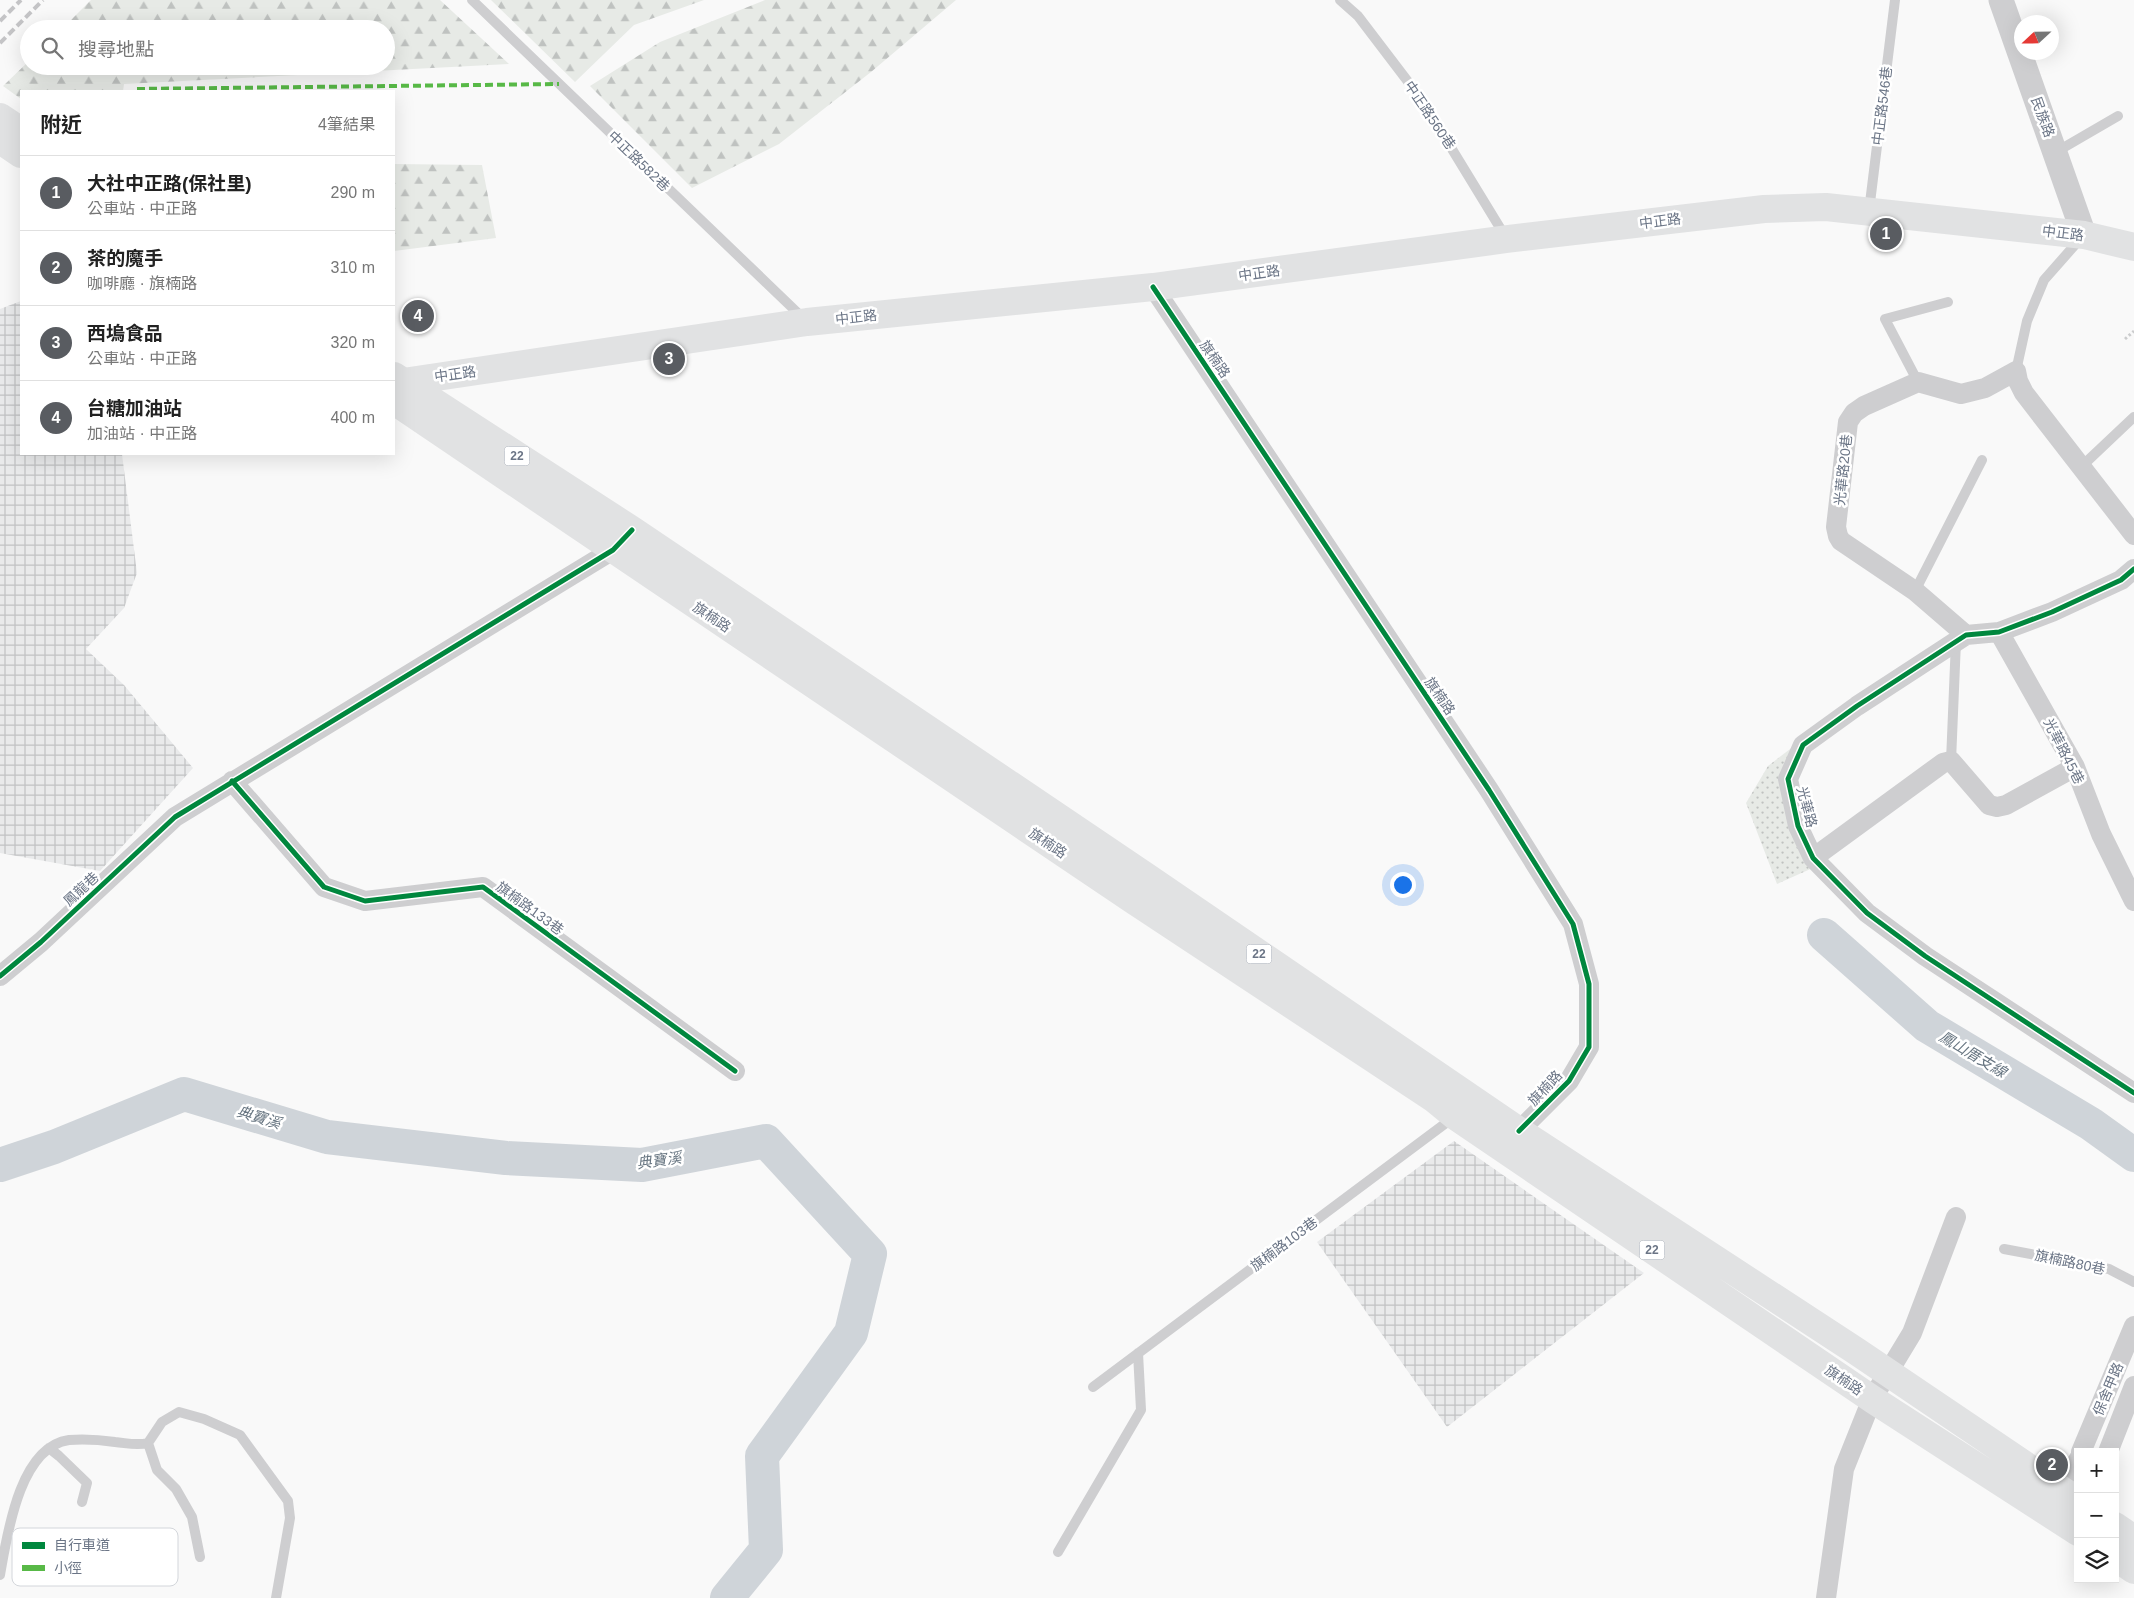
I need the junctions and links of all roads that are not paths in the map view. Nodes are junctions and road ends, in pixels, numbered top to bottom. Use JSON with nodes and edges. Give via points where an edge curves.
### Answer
{"nodes":[{"id":1,"x":472,"y":0,"type":"edge"},
{"id":2,"x":1340,"y":0,"type":"edge"},
{"id":3,"x":1895,"y":0,"type":"edge"},
{"id":4,"x":2001,"y":0,"type":"edge"},
{"id":5,"x":2118,"y":116,"type":"dead end"},
{"id":6,"x":0,"y":117,"type":"edge"},
{"id":7,"x":20,"y":130,"type":"edge"},
{"id":8,"x":0,"y":140,"type":"edge"},
{"id":9,"x":2056,"y":152,"type":"junction"},
{"id":10,"x":20,"y":153,"type":"edge"},
{"id":11,"x":1869,"y":212,"type":"junction"},
{"id":12,"x":2084,"y":235,"type":"junction"},
{"id":13,"x":1506,"y":239,"type":"junction"},
{"id":14,"x":2134,"y":247,"type":"edge"},
{"id":15,"x":1153,"y":287,"type":"junction"},
{"id":16,"x":1948,"y":302,"type":"dead end"},
{"id":17,"x":807,"y":322,"type":"junction"},
{"id":18,"x":2016,"y":371,"type":"junction"},
{"id":19,"x":1918,"y":382,"type":"junction"},
{"id":20,"x":396,"y":390,"type":"edge"},
{"id":21,"x":2134,"y":417,"type":"edge"},
{"id":22,"x":1982,"y":460,"type":"dead end"},
{"id":23,"x":2081,"y":467,"type":"junction"},
{"id":24,"x":632,"y":530,"type":"junction"},
{"id":25,"x":2134,"y":535,"type":"edge"},
{"id":26,"x":613,"y":550,"type":"junction"},
{"id":27,"x":2134,"y":570,"type":"edge"},
{"id":28,"x":1915,"y":591,"type":"junction"},
{"id":29,"x":1999,"y":632,"type":"junction"},
{"id":30,"x":1961,"y":638,"type":"junction"},
{"id":31,"x":1951,"y":761,"type":"junction"},
{"id":32,"x":2075,"y":767,"type":"junction"},
{"id":33,"x":232,"y":781,"type":"junction"},
{"id":34,"x":1814,"y":858,"type":"junction"},
{"id":35,"x":2134,"y":901,"type":"edge"},
{"id":36,"x":0,"y":976,"type":"edge"},
{"id":37,"x":735,"y":1071,"type":"dead end"},
{"id":38,"x":2134,"y":1093,"type":"edge"},
{"id":39,"x":1465,"y":1108,"type":"junction"},
{"id":40,"x":1520,"y":1132,"type":"junction"},
{"id":41,"x":1956,"y":1217,"type":"dead end"},
{"id":42,"x":2004,"y":1249,"type":"dead end"},
{"id":43,"x":2134,"y":1282,"type":"edge"},
{"id":44,"x":2134,"y":1326,"type":"edge"},
{"id":45,"x":1138,"y":1354,"type":"junction"},
{"id":46,"x":1889,"y":1374,"type":"junction"},
{"id":47,"x":2134,"y":1386,"type":"edge"},
{"id":48,"x":1093,"y":1387,"type":"dead end"},
{"id":49,"x":1872,"y":1399,"type":"junction"},
{"id":50,"x":148,"y":1443,"type":"junction"},
{"id":51,"x":49,"y":1448,"type":"junction"},
{"id":52,"x":2083,"y":1448,"type":"edge"},
{"id":53,"x":2110,"y":1448,"type":"edge"},
{"id":54,"x":2074,"y":1489,"type":"edge"},
{"id":55,"x":82,"y":1502,"type":"dead end"},
{"id":56,"x":2071,"y":1511,"type":"edge"},
{"id":57,"x":4,"y":1527,"type":"edge"},
{"id":58,"x":2119,"y":1529,"type":"edge"},
{"id":59,"x":2134,"y":1539,"type":"edge"},
{"id":60,"x":1058,"y":1552,"type":"dead end"},
{"id":61,"x":200,"y":1557,"type":"dead end"},
{"id":62,"x":2119,"y":1560,"type":"edge"},
{"id":63,"x":2134,"y":1570,"type":"edge"},
{"id":64,"x":0,"y":1575,"type":"edge"},
{"id":65,"x":276,"y":1598,"type":"edge"},
{"id":66,"x":1826,"y":1598,"type":"edge"}],
"edges":[{"from":1,"to":17,"type":"lane","name":"中正路582巷"},
{"from":2,"to":13,"type":"lane","name":"中正路560巷","via":[[1358,16],[1422,100]]},
{"from":3,"to":11,"type":"lane","name":"中正路546巷"},
{"from":4,"to":9,"type":"street","name":"民族路"},
{"from":5,"to":9,"type":"lane"},
{"from":6,"to":7,"type":"main road"},
{"from":8,"to":10,"type":"main road"},
{"from":9,"to":12,"type":"street","name":"民族路"},
{"from":11,"to":12,"type":"main road","name":"中正路"},
{"from":11,"to":13,"type":"main road","name":"中正路","via":[[1826,207],[1764,209]]},
{"from":12,"to":14,"type":"main road","name":"中正路"},
{"from":12,"to":18,"type":"lane","via":[[2044,280],[2026,321]]},
{"from":13,"to":15,"type":"main road","name":"中正路"},
{"from":15,"to":17,"type":"main road","name":"中正路"},
{"from":15,"to":40,"type":"street","name":"旗楠路","via":[[1489,790],[1573,924],[1589,984],[1588,1047],[1569,1081]]},
{"from":16,"to":19,"type":"lane","via":[[1885,318]]},
{"from":17,"to":20,"type":"main road","name":"中正路"},
{"from":18,"to":19,"type":"street","via":[[1985,388],[1961,394]]},
{"from":18,"to":23,"type":"street","via":[[2024,393]]},
{"from":19,"to":28,"type":"street","name":"光華路20巷","via":[[1864,406],[1848,422],[1836,527],[1841,541]]},
{"from":20,"to":24,"type":"main road","name":"旗楠路","number":"22"},
{"from":20,"to":26,"type":"main road","name":"旗楠路","number":"22"},
{"from":21,"to":23,"type":"lane"},
{"from":22,"to":28,"type":"lane"},
{"from":23,"to":25,"type":"street"},
{"from":24,"to":26,"type":"street"},
{"from":24,"to":39,"type":"main road","name":"旗楠路","number":"22"},
{"from":26,"to":33,"type":"street"},
{"from":26,"to":39,"type":"main road","name":"旗楠路","number":"22","via":[[1433,1098]]},
{"from":27,"to":29,"type":"street","name":"光華路","via":[[2121,580],[2052,612]]},
{"from":28,"to":30,"type":"street","name":"光華路20巷"},
{"from":29,"to":30,"type":"street","name":"光華路"},
{"from":29,"to":32,"type":"street","name":"光華路45巷"},
{"from":30,"to":31,"type":"lane"},
{"from":30,"to":34,"type":"street","name":"光華路","via":[[1803,745],[1788,779],[1798,826]]},
{"from":31,"to":32,"type":"street","via":[[1989,805],[1997,806],[2006,805]]},
{"from":31,"to":34,"type":"street","via":[[1943,763]]},
{"from":32,"to":35,"type":"street","name":"光華路45巷","via":[[2100,834]]},
{"from":33,"to":36,"type":"street","name":"鳳龍巷","via":[[175,817]]},
{"from":33,"to":37,"type":"street","name":"旗楠路133巷","via":[[324,887],[365,901],[483,888]]},
{"from":34,"to":38,"type":"street","name":"光華路","via":[[1867,913],[1910,945]]},
{"from":39,"to":40,"type":"main road","name":"旗楠路","number":"22"},
{"from":39,"to":45,"type":"lane","name":"旗楠路103巷"},
{"from":39,"to":49,"type":"main road","name":"旗楠路","number":"22"},
{"from":40,"to":46,"type":"main road","name":"旗楠路","number":"22"},
{"from":41,"to":46,"type":"street","via":[[1912,1333]]},
{"from":42,"to":43,"type":"lane","name":"旗楠路80巷","via":[[2109,1270]]},
{"from":44,"to":52,"type":"street","name":"保舍甲路"},
{"from":45,"to":48,"type":"lane","name":"旗楠路103巷"},
{"from":45,"to":60,"type":"lane","via":[[1141,1410]]},
{"from":46,"to":49,"type":"street"},
{"from":46,"to":56,"type":"main road","name":"旗楠路","number":"22"},
{"from":47,"to":53,"type":"street","name":"保舍甲路"},
{"from":49,"to":56,"type":"main road","name":"旗楠路","number":"22"},
{"from":49,"to":66,"type":"street","via":[[1844,1469]]},
{"from":50,"to":51,"type":"lane","via":[[69,1440]]},
{"from":50,"to":61,"type":"lane","via":[[157,1470],[176,1489],[192,1517]]},
{"from":50,"to":65,"type":"lane","via":[[162,1422],[179,1412],[204,1419],[244,1438],[283,1492],[290,1508]]},
{"from":51,"to":55,"type":"lane","via":[[87,1483]]},
{"from":51,"to":57,"type":"lane","via":[[35,1462],[24,1481]]},
{"from":54,"to":56,"type":"street"},
{"from":57,"to":64,"type":"lane"},
{"from":58,"to":59,"type":"main road"},
{"from":62,"to":63,"type":"main road"}]}
